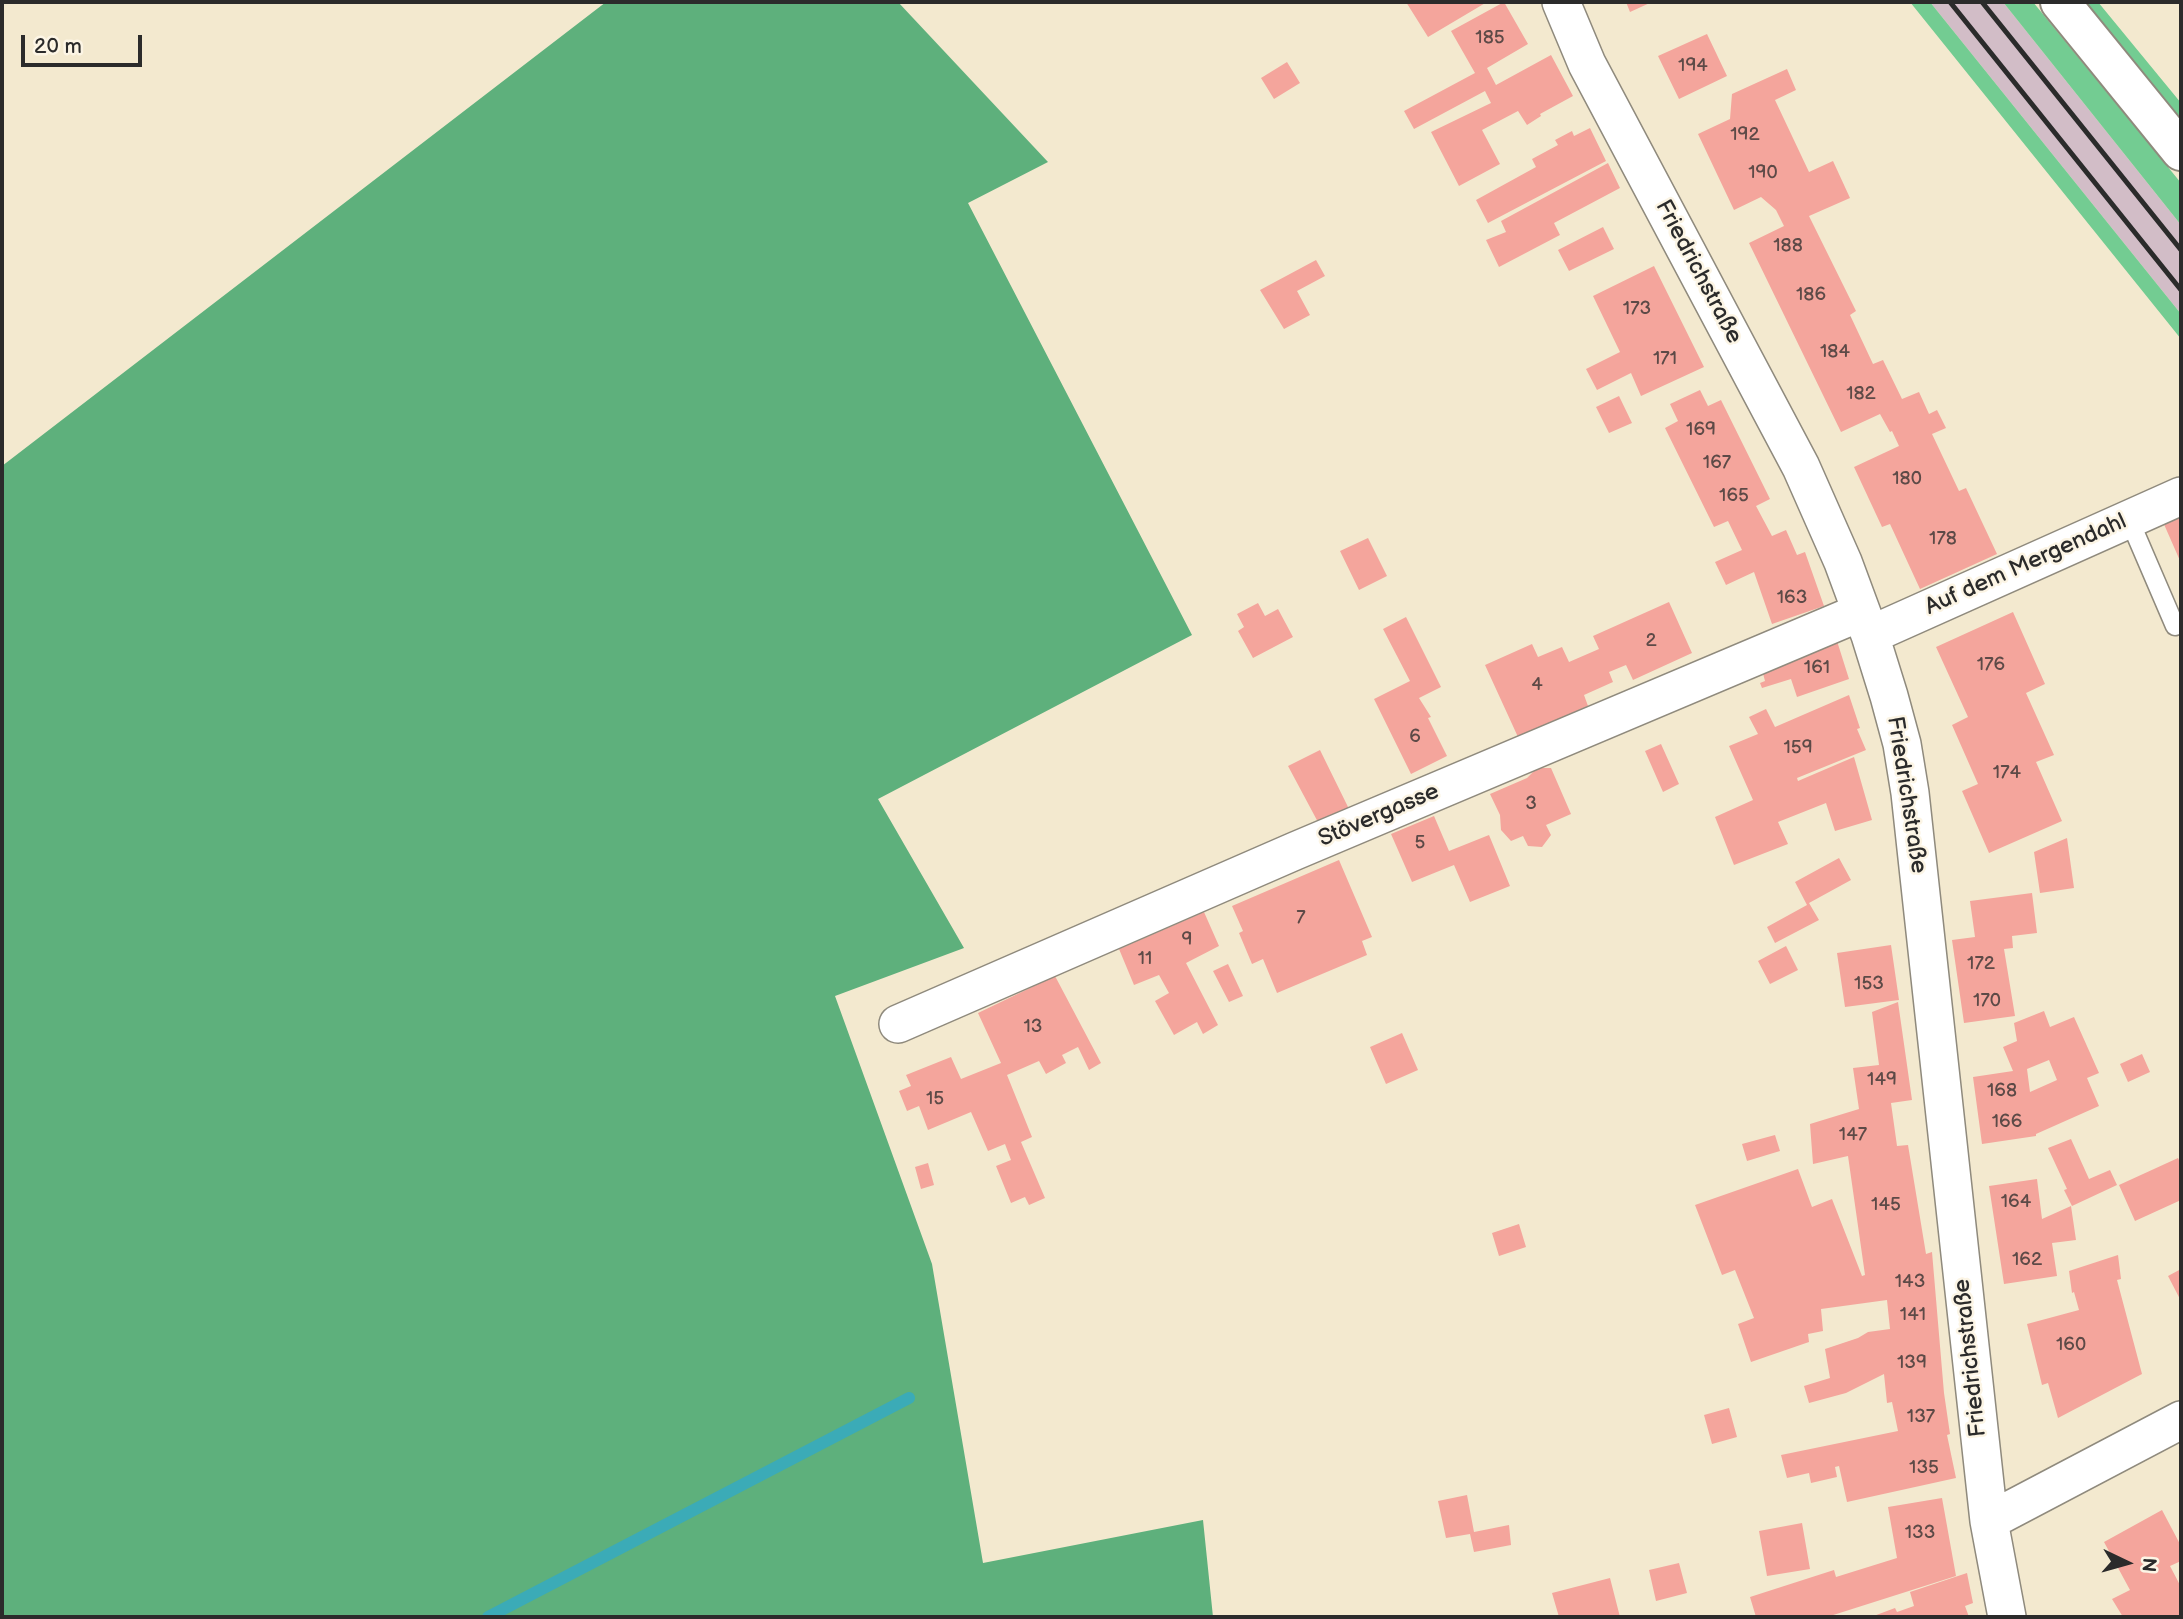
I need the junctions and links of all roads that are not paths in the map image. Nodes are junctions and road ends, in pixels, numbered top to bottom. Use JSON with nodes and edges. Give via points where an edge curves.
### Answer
{"nodes":[{"id":1,"x":1561,"y":2,"type":"edge"},
{"id":2,"x":2060,"y":2,"type":"edge"},
{"id":3,"x":2181,"y":151,"type":"edge"},
{"id":4,"x":2181,"y":496,"type":"edge"},
{"id":5,"x":2129,"y":519,"type":"junction"},
{"id":6,"x":1866,"y":623,"type":"junction"},
{"id":7,"x":2175,"y":626,"type":"dead end"},
{"id":8,"x":898,"y":1024,"type":"dead end"},
{"id":9,"x":2181,"y":1420,"type":"edge"},
{"id":10,"x":1989,"y":1521,"type":"junction"},
{"id":11,"x":2007,"y":1617,"type":"edge"}],
"edges":[{"from":1,"to":6,"type":"street","name":"Friedrichstraße","via":[[1587,64],[1801,467]]},
{"from":2,"to":3,"type":"street"},
{"from":4,"to":5,"type":"street","name":"Auf dem Mergendahl"},
{"from":5,"to":6,"type":"street","name":"Auf dem Mergendahl"},
{"from":5,"to":7,"type":"lane"},
{"from":6,"to":8,"type":"street","name":"Stövergasse","via":[[1295,851]]},
{"from":6,"to":10,"type":"street","name":"Friedrichstraße","via":[[1906,768]]},
{"from":9,"to":10,"type":"street"},
{"from":10,"to":11,"type":"street","name":"Friedrichstraße"}]}
